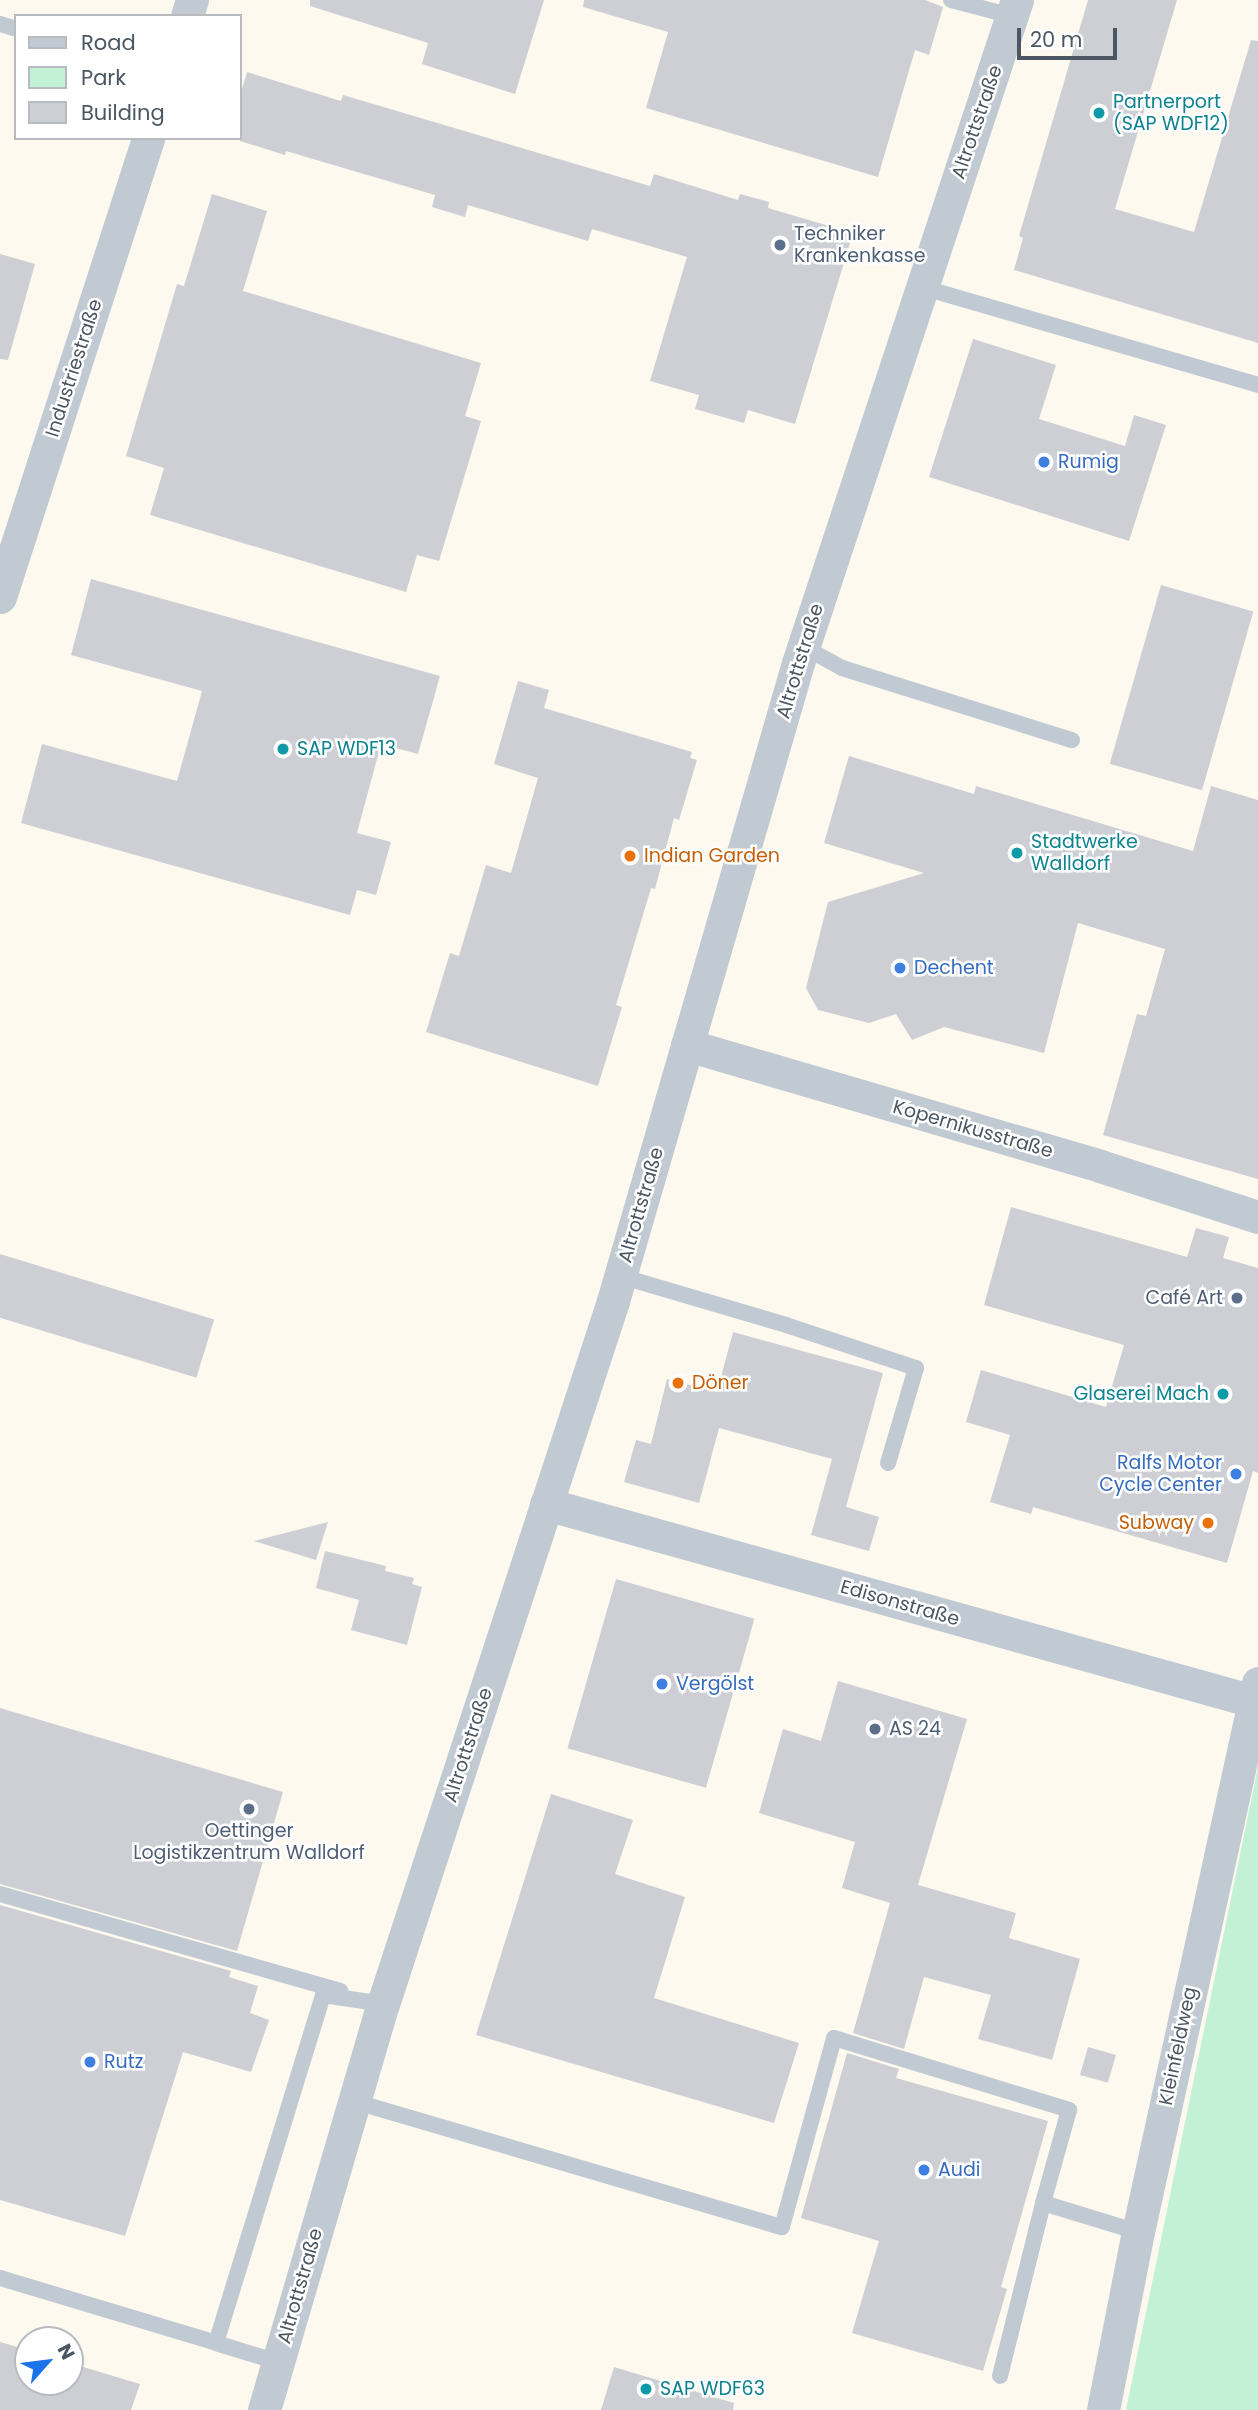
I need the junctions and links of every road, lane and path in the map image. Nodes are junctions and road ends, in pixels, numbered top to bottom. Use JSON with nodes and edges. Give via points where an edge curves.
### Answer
{"nodes":[{"id":1,"x":951,"y":0,"type":"edge"},
{"id":2,"x":1015,"y":8,"type":"edge"},
{"id":3,"x":147,"y":140,"type":"edge"},
{"id":4,"x":921,"y":287,"type":"junction"},
{"id":5,"x":1258,"y":385,"type":"edge"},
{"id":6,"x":0,"y":597,"type":"edge"},
{"id":7,"x":804,"y":647,"type":"junction"},
{"id":8,"x":1072,"y":740,"type":"dead end"},
{"id":9,"x":687,"y":1045,"type":"junction"},
{"id":10,"x":1258,"y":1217,"type":"edge"},
{"id":11,"x":620,"y":1276,"type":"junction"},
{"id":12,"x":888,"y":1463,"type":"dead end"},
{"id":13,"x":546,"y":1504,"type":"junction"},
{"id":14,"x":1255,"y":1692,"type":"edge"},
{"id":15,"x":0,"y":1894,"type":"edge"},
{"id":16,"x":383,"y":2004,"type":"junction"},
{"id":17,"x":353,"y":2101,"type":"junction"},
{"id":18,"x":1043,"y":2203,"type":"junction"},
{"id":19,"x":1138,"y":2232,"type":"junction"},
{"id":20,"x":0,"y":2278,"type":"edge"},
{"id":21,"x":216,"y":2343,"type":"junction"},
{"id":22,"x":278,"y":2362,"type":"junction"},
{"id":23,"x":1000,"y":2376,"type":"dead end"},
{"id":24,"x":264,"y":2410,"type":"edge"},
{"id":25,"x":1103,"y":2410,"type":"edge"}],
"edges":[{"from":1,"to":2,"type":"lane"},
{"from":2,"to":4,"type":"street","name":"Altrottstraße"},
{"from":3,"to":6,"type":"street","name":"Industriestraße"},
{"from":4,"to":5,"type":"lane"},
{"from":4,"to":7,"type":"street","name":"Altrottstraße"},
{"from":7,"to":8,"type":"lane","via":[[842,668]]},
{"from":7,"to":9,"type":"street","name":"Altrottstraße"},
{"from":9,"to":10,"type":"street","name":"Kopernikusstraße"},
{"from":9,"to":11,"type":"street","name":"Altrottstraße"},
{"from":11,"to":12,"type":"lane","via":[[916,1368]]},
{"from":11,"to":13,"type":"street","name":"Altrottstraße"},
{"from":13,"to":14,"type":"street","name":"Edisonstraße"},
{"from":13,"to":16,"type":"street","name":"Altrottstraße"},
{"from":14,"to":19,"type":"street","name":"Kleinfeldweg"},
{"from":15,"to":16,"type":"lane"},
{"from":16,"to":17,"type":"street","name":"Altrottstraße"},
{"from":16,"to":21,"type":"lane","via":[[323,1996]]},
{"from":17,"to":18,"type":"lane","via":[[782,2227],[834,2038],[1069,2110]]},
{"from":17,"to":22,"type":"street","name":"Altrottstraße"},
{"from":18,"to":19,"type":"lane"},
{"from":18,"to":23,"type":"lane"},
{"from":19,"to":25,"type":"street","name":"Kleinfeldweg"},
{"from":20,"to":21,"type":"lane"},
{"from":21,"to":22,"type":"lane"},
{"from":22,"to":24,"type":"street","name":"Altrottstraße"}]}
